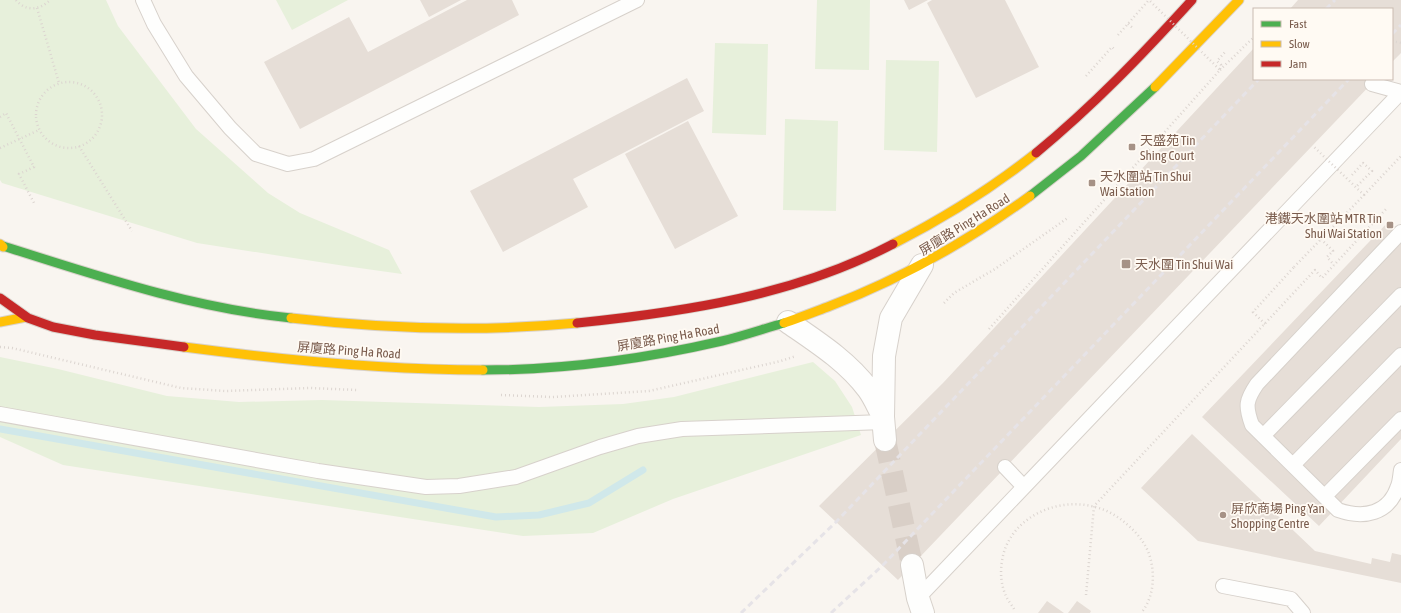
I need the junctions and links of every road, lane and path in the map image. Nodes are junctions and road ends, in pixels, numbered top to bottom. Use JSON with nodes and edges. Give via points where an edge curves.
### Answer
{"nodes":[{"id":1,"x":16,"y":0,"type":"edge"},
{"id":2,"x":50,"y":0,"type":"edge"},
{"id":3,"x":143,"y":0,"type":"edge"},
{"id":4,"x":637,"y":0,"type":"edge"},
{"id":5,"x":1149,"y":0,"type":"edge"},
{"id":6,"x":1180,"y":0,"type":"edge"},
{"id":7,"x":1192,"y":0,"type":"edge"},
{"id":8,"x":1239,"y":0,"type":"edge"},
{"id":9,"x":37,"y":8,"type":"junction"},
{"id":10,"x":1118,"y":35,"type":"dead end"},
{"id":11,"x":1253,"y":38,"type":"edge"},
{"id":12,"x":1146,"y":51,"type":"junction"},
{"id":13,"x":1226,"y":51,"type":"dead end"},
{"id":14,"x":1220,"y":70,"type":"junction"},
{"id":15,"x":59,"y":83,"type":"junction"},
{"id":16,"x":1372,"y":84,"type":"dead end"},
{"id":17,"x":1401,"y":92,"type":"edge"},
{"id":18,"x":0,"y":117,"type":"edge"},
{"id":19,"x":40,"y":130,"type":"junction"},
{"id":20,"x":19,"y":139,"type":"junction"},
{"id":21,"x":78,"y":146,"type":"junction"},
{"id":22,"x":1312,"y":146,"type":"dead end"},
{"id":23,"x":0,"y":148,"type":"edge"},
{"id":24,"x":1401,"y":156,"type":"edge"},
{"id":25,"x":1352,"y":175,"type":"dead end"},
{"id":26,"x":1356,"y":187,"type":"junction"},
{"id":27,"x":1364,"y":195,"type":"junction"},
{"id":28,"x":34,"y":203,"type":"dead end"},
{"id":29,"x":1387,"y":208,"type":"dead end"},
{"id":30,"x":1069,"y":216,"type":"dead end"},
{"id":31,"x":132,"y":231,"type":"dead end"},
{"id":32,"x":1401,"y":232,"type":"edge"},
{"id":33,"x":1321,"y":239,"type":"junction"},
{"id":34,"x":1,"y":245,"type":"edge"},
{"id":35,"x":922,"y":265,"type":"junction"},
{"id":36,"x":1334,"y":265,"type":"junction"},
{"id":37,"x":1401,"y":295,"type":"edge"},
{"id":38,"x":0,"y":298,"type":"edge"},
{"id":39,"x":944,"y":303,"type":"dead end"},
{"id":40,"x":26,"y":317,"type":"junction"},
{"id":41,"x":0,"y":322,"type":"edge"},
{"id":42,"x":788,"y":322,"type":"junction"},
{"id":43,"x":1265,"y":324,"type":"junction"},
{"id":44,"x":989,"y":329,"type":"dead end"},
{"id":45,"x":1401,"y":355,"type":"edge"},
{"id":46,"x":0,"y":414,"type":"edge"},
{"id":47,"x":1401,"y":419,"type":"edge"},
{"id":48,"x":884,"y":426,"type":"junction"},
{"id":49,"x":1263,"y":436,"type":"junction"},
{"id":50,"x":1293,"y":465,"type":"junction"},
{"id":51,"x":1005,"y":467,"type":"dead end"},
{"id":52,"x":1401,"y":470,"type":"edge"},
{"id":53,"x":1024,"y":487,"type":"junction"},
{"id":54,"x":1325,"y":496,"type":"junction"},
{"id":55,"x":1094,"y":506,"type":"junction"},
{"id":56,"x":912,"y":565,"type":"tunnel mouth"},
{"id":57,"x":1223,"y":586,"type":"dead end"},
{"id":58,"x":1086,"y":595,"type":"dead end"},
{"id":59,"x":921,"y":605,"type":"edge"},
{"id":60,"x":1014,"y":609,"type":"dead end"},
{"id":61,"x":1141,"y":613,"type":"edge"},
{"id":62,"x":1304,"y":613,"type":"edge"}],
"edges":[{"from":1,"to":9,"type":"path","via":[[25,7]]},
{"from":2,"to":9,"type":"path"},
{"from":3,"to":4,"type":"lane","via":[[154,24],[186,76],[230,128],[256,154],[288,164],[314,160]]},
{"from":5,"to":10,"type":"path"},
{"from":5,"to":14,"type":"path","bridge":true},
{"from":6,"to":12,"type":"main road"},
{"from":7,"to":12,"type":"main road","name":"屏廈路 Ping Ha Road"},
{"from":8,"to":35,"type":"main road","name":"屏廈路 Ping Ha Road","via":[[1131,111],[1058,176],[996,221]]},
{"from":9,"to":15,"type":"path"},
{"from":11,"to":14,"type":"path"},
{"from":12,"to":34,"type":"main road","name":"屏廈路 Ping Ha Road","via":[[1050,142],[997,183],[932,224],[870,256],[816,277],[759,294],[700,307],[644,316],[494,328],[432,328],[343,323],[251,313],[195,302],[146,290]]},
{"from":13,"to":14,"type":"path","via":[[1217,61],[1221,65]]},
{"from":14,"to":44,"type":"path","bridge":true},
{"from":15,"to":19,"type":"path","via":[[48,89],[37,104],[36,119]]},
{"from":15,"to":21,"type":"path","via":[[84,85],[96,96],[100,105],[102,114],[97,131],[93,137]]},
{"from":16,"to":17,"type":"lane"},
{"from":17,"to":53,"type":"lane"},
{"from":18,"to":20,"type":"path","via":[[6,114]]},
{"from":19,"to":20,"type":"path"},
{"from":19,"to":21,"type":"path","via":[[54,144]]},
{"from":20,"to":23,"type":"path"},
{"from":20,"to":28,"type":"path","via":[[34,167],[19,174]]},
{"from":21,"to":31,"type":"path"},
{"from":22,"to":26,"type":"path","bridge":true},
{"from":24,"to":27,"type":"path","bridge":true},
{"from":25,"to":26,"type":"path","via":[[1363,163],[1372,171]]},
{"from":26,"to":27,"type":"path","bridge":true},
{"from":27,"to":33,"type":"path","bridge":true},
{"from":29,"to":36,"type":"path"},
{"from":30,"to":39,"type":"path","via":[[995,269],[954,293]]},
{"from":32,"to":49,"type":"lane","via":[[1257,384],[1249,396],[1247,411],[1252,425]]},
{"from":33,"to":36,"type":"path","via":[[1333,251],[1327,257]]},
{"from":33,"to":43,"type":"path","bridge":true,"via":[[1253,312]]},
{"from":35,"to":42,"type":"main road","name":"屏廈路 Ping Ha Road","via":[[826,310]]},
{"from":35,"to":48,"type":"street","via":[[891,318],[884,356]]},
{"from":36,"to":43,"type":"path","via":[[1322,278],[1315,270]]},
{"from":37,"to":49,"type":"lane"},
{"from":38,"to":40,"type":"main road","name":"屏廈路 Ping Ha Road"},
{"from":40,"to":41,"type":"main road"},
{"from":40,"to":42,"type":"main road","name":"屏廈路 Ping Ha Road","via":[[87,333],[261,357],[425,369],[497,370],[627,359],[672,352]]},
{"from":42,"to":48,"type":"street","via":[[821,344],[852,370],[868,390]]},
{"from":43,"to":55,"type":"path"},
{"from":45,"to":50,"type":"lane"},
{"from":46,"to":48,"type":"lane","via":[[318,471],[426,487],[459,486],[516,478],[600,447],[638,436],[682,429]]},
{"from":47,"to":54,"type":"lane"},
{"from":49,"to":50,"type":"lane"},
{"from":50,"to":54,"type":"lane"},
{"from":51,"to":53,"type":"lane"},
{"from":52,"to":54,"type":"lane","via":[[1394,496],[1375,512],[1363,515],[1350,514],[1338,510]]},
{"from":53,"to":59,"type":"lane"},
{"from":55,"to":58,"type":"path"},
{"from":55,"to":60,"type":"path","via":[[1061,505],[1046,509],[1018,527],[1008,539],[1002,560],[1002,582],[1006,596]]},
{"from":55,"to":61,"type":"path","via":[[1122,520],[1143,541],[1149,554],[1153,583]]},
{"from":56,"to":59,"type":"street"},
{"from":57,"to":62,"type":"lane","via":[[1290,599]]}]}
